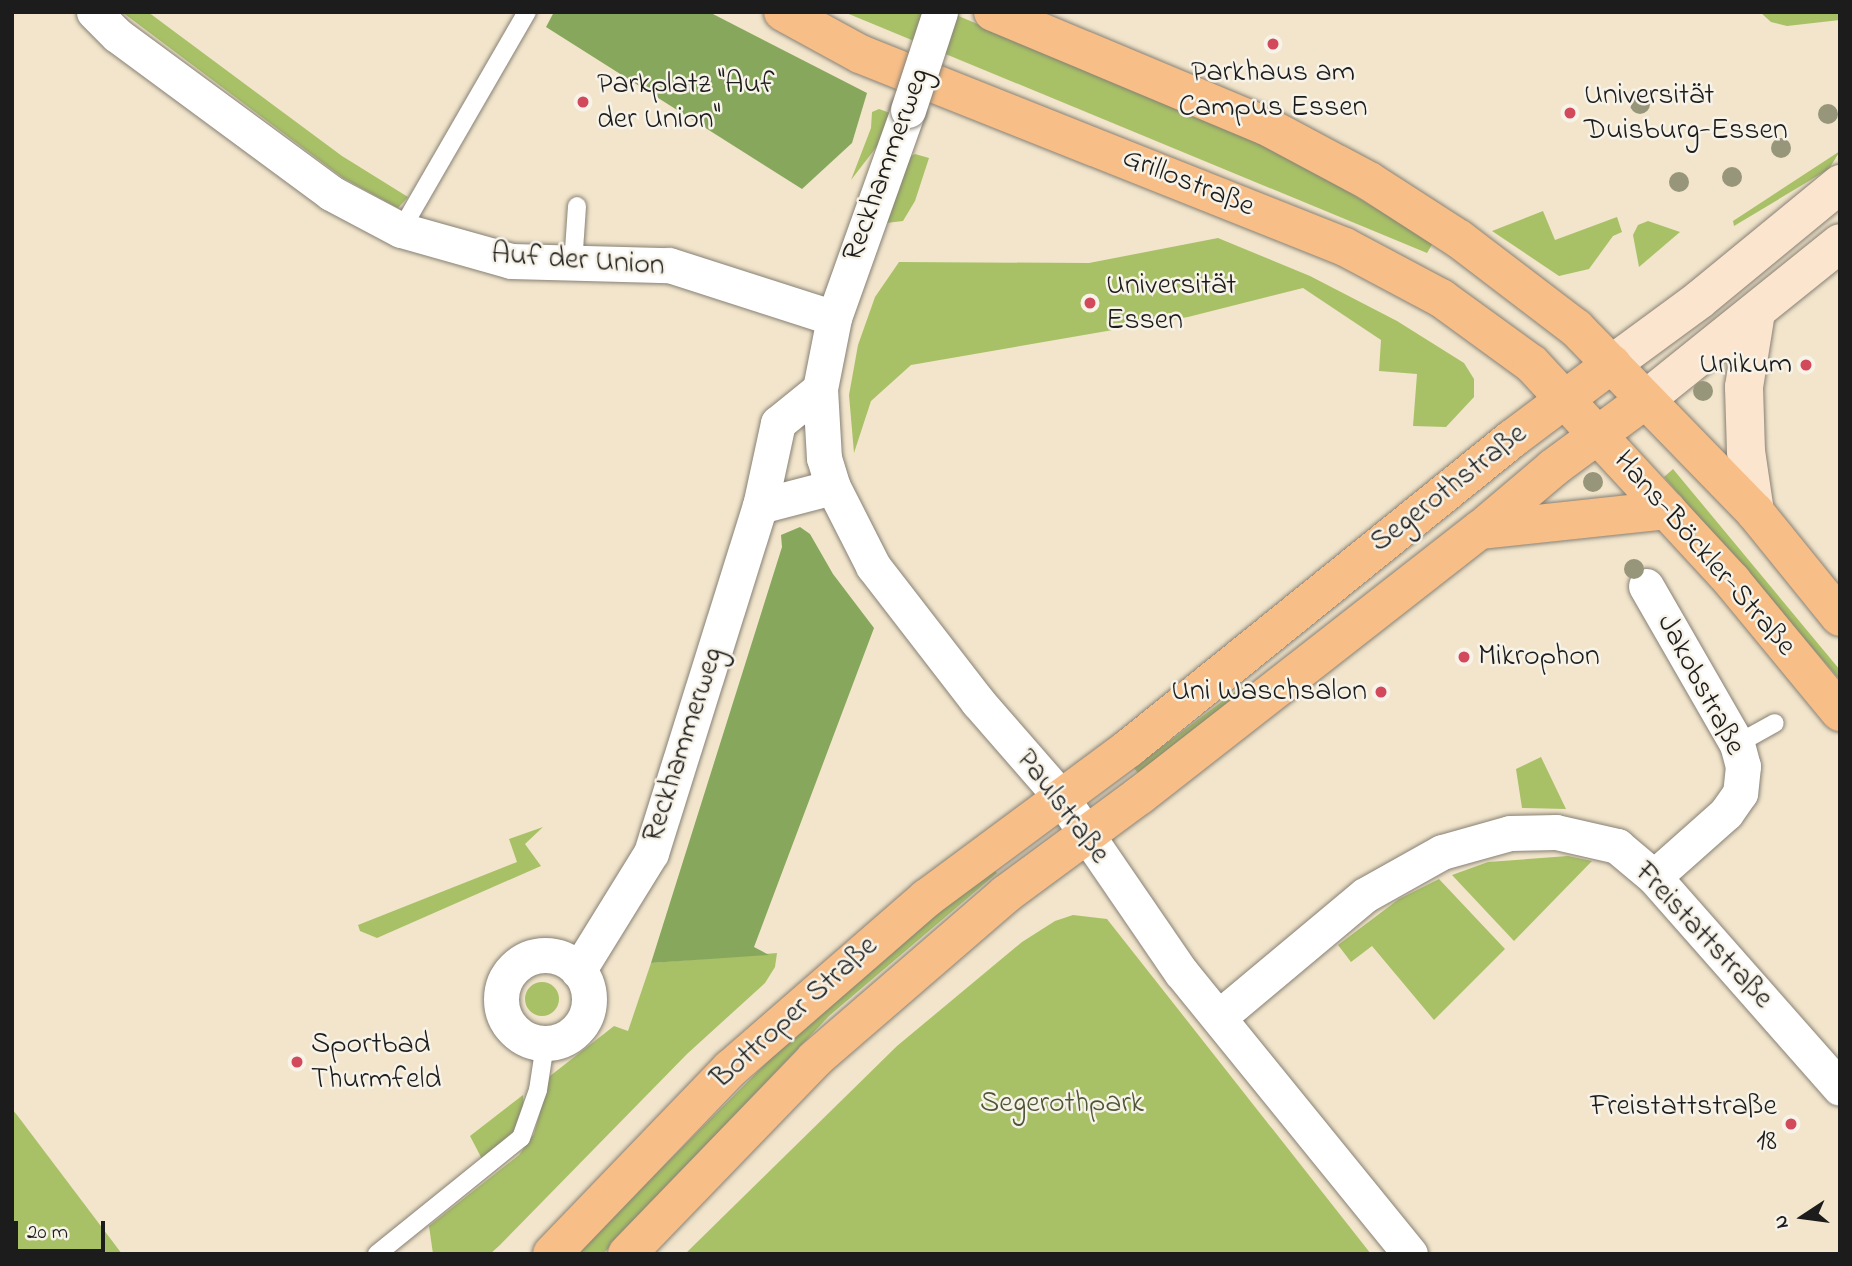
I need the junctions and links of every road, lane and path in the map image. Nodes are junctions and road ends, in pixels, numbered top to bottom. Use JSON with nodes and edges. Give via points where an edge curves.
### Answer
{"nodes":[{"id":1,"x":94,"y":12,"type":"edge"},
{"id":2,"x":527,"y":12,"type":"edge"},
{"id":3,"x":783,"y":12,"type":"edge"},
{"id":4,"x":940,"y":12,"type":"edge"},
{"id":5,"x":993,"y":12,"type":"edge"},
{"id":6,"x":1840,"y":184,"type":"edge"},
{"id":7,"x":577,"y":206,"type":"dead end"},
{"id":8,"x":401,"y":230,"type":"junction"},
{"id":9,"x":1840,"y":243,"type":"edge"},
{"id":10,"x":573,"y":265,"type":"junction"},
{"id":11,"x":1756,"y":312,"type":"junction"},
{"id":12,"x":835,"y":318,"type":"junction"},
{"id":13,"x":1612,"y":364,"type":"junction"},
{"id":14,"x":820,"y":389,"type":"junction"},
{"id":15,"x":1565,"y":399,"type":"junction"},
{"id":16,"x":1645,"y":400,"type":"junction"},
{"id":17,"x":1599,"y":435,"type":"junction"},
{"id":18,"x":833,"y":487,"type":"junction"},
{"id":19,"x":760,"y":506,"type":"junction"},
{"id":20,"x":1667,"y":510,"type":"junction"},
{"id":21,"x":1755,"y":512,"type":"junction"},
{"id":22,"x":1480,"y":530,"type":"junction"},
{"id":23,"x":1646,"y":586,"type":"dead end"},
{"id":24,"x":1840,"y":617,"type":"edge"},
{"id":25,"x":1840,"y":712,"type":"edge"},
{"id":26,"x":1775,"y":723,"type":"dead end"},
{"id":27,"x":1737,"y":744,"type":"junction"},
{"id":28,"x":1060,"y":797,"type":"junction"},
{"id":29,"x":1086,"y":834,"type":"junction"},
{"id":30,"x":1654,"y":877,"type":"junction"},
{"id":31,"x":578,"y":971,"type":"junction"},
{"id":32,"x":1219,"y":1017,"type":"junction"},
{"id":33,"x":545,"y":1044,"type":"junction"},
{"id":34,"x":1840,"y":1088,"type":"edge"},
{"id":35,"x":377,"y":1254,"type":"edge"},
{"id":36,"x":552,"y":1254,"type":"edge"},
{"id":37,"x":627,"y":1254,"type":"edge"},
{"id":38,"x":1410,"y":1254,"type":"edge"}],
"edges":[{"from":1,"to":8,"type":"street","name":"Auf der Union","via":[[117,35],[331,194]]},
{"from":2,"to":8,"type":"lane"},
{"from":3,"to":15,"type":"main road","name":"Grillostraße","via":[[860,54],[1345,247],[1441,298],[1517,349]]},
{"from":4,"to":12,"type":"street","name":"Reckhammerweg","bridge":true},
{"from":5,"to":13,"type":"main road","via":[[1266,126],[1369,181],[1518,282]]},
{"from":6,"to":13,"type":"main road","name":"Segerothstraße","via":[[1699,300]]},
{"from":7,"to":10,"type":"lane"},
{"from":8,"to":10,"type":"street","name":"Auf der Union","via":[[511,261]]},
{"from":9,"to":11,"type":"main road","name":"Segerothstraße"},
{"from":10,"to":12,"type":"street","name":"Auf der Union","via":[[670,265]]},
{"from":11,"to":16,"type":"main road","name":"Segerothstraße"},
{"from":11,"to":21,"type":"main road","via":[[1744,387],[1746,451]]},
{"from":12,"to":14,"type":"street","name":"Paulstraße"},
{"from":13,"to":15,"type":"main road","name":"Segerothstraße"},
{"from":13,"to":16,"type":"main road"},
{"from":14,"to":18,"type":"street","name":"Paulstraße","via":[[824,458]]},
{"from":14,"to":19,"type":"street","name":"Reckhammerweg","via":[[778,423]]},
{"from":15,"to":17,"type":"main road","name":"Hans-Böckler-Straße"},
{"from":15,"to":28,"type":"main road","name":"Segerothstraße","via":[[1129,748]]},
{"from":16,"to":17,"type":"main road","name":"Segerothstraße"},
{"from":16,"to":21,"type":"main road","name":"Hans-Böckler-Straße"},
{"from":17,"to":20,"type":"main road","name":"Hans-Böckler-Straße"},
{"from":17,"to":22,"type":"main road","name":"Segerothstraße"},
{"from":18,"to":19,"type":"street"},
{"from":18,"to":28,"type":"street","name":"Paulstraße","via":[[873,566],[978,702]]},
{"from":19,"to":31,"type":"street","name":"Reckhammerweg","via":[[651,853]]},
{"from":20,"to":22,"type":"main road"},
{"from":20,"to":25,"type":"main road","name":"Hans-Böckler-Straße"},
{"from":21,"to":24,"type":"main road","name":"Hans-Böckler-Straße"},
{"from":22,"to":29,"type":"main road","name":"Segerothstraße"},
{"from":23,"to":27,"type":"street","name":"Jakobstraße"},
{"from":26,"to":27,"type":"lane"},
{"from":27,"to":30,"type":"street","name":"Jakobstraße","via":[[1743,766],[1740,793],[1726,813]]},
{"from":28,"to":29,"type":"street","name":"Paulstraße"},
{"from":28,"to":36,"type":"main road","name":"Bottroper Straße","via":[[927,898],[791,1014],[730,1069]]},
{"from":29,"to":32,"type":"street","name":"Paulstraße","via":[[1181,972]]},
{"from":29,"to":37,"type":"main road","name":"Bottroper Straße","via":[[1006,894],[815,1059]]},
{"from":30,"to":32,"type":"street","name":"Freistattstraße","via":[[1617,846],[1556,832],[1510,833],[1442,852],[1365,895]]},
{"from":30,"to":34,"type":"street","name":"Freistattstraße"},
{"from":31,"to":33,"type":"street","via":[[586,983],[587,1011],[572,1035]]},
{"from":31,"to":33,"type":"street","via":[[568,961],[541,955],[515,966],[501,989],[504,1017],[521,1037]]},
{"from":32,"to":38,"type":"street","name":"Paulstraße"},
{"from":33,"to":35,"type":"lane","via":[[538,1090],[521,1138]]}]}
